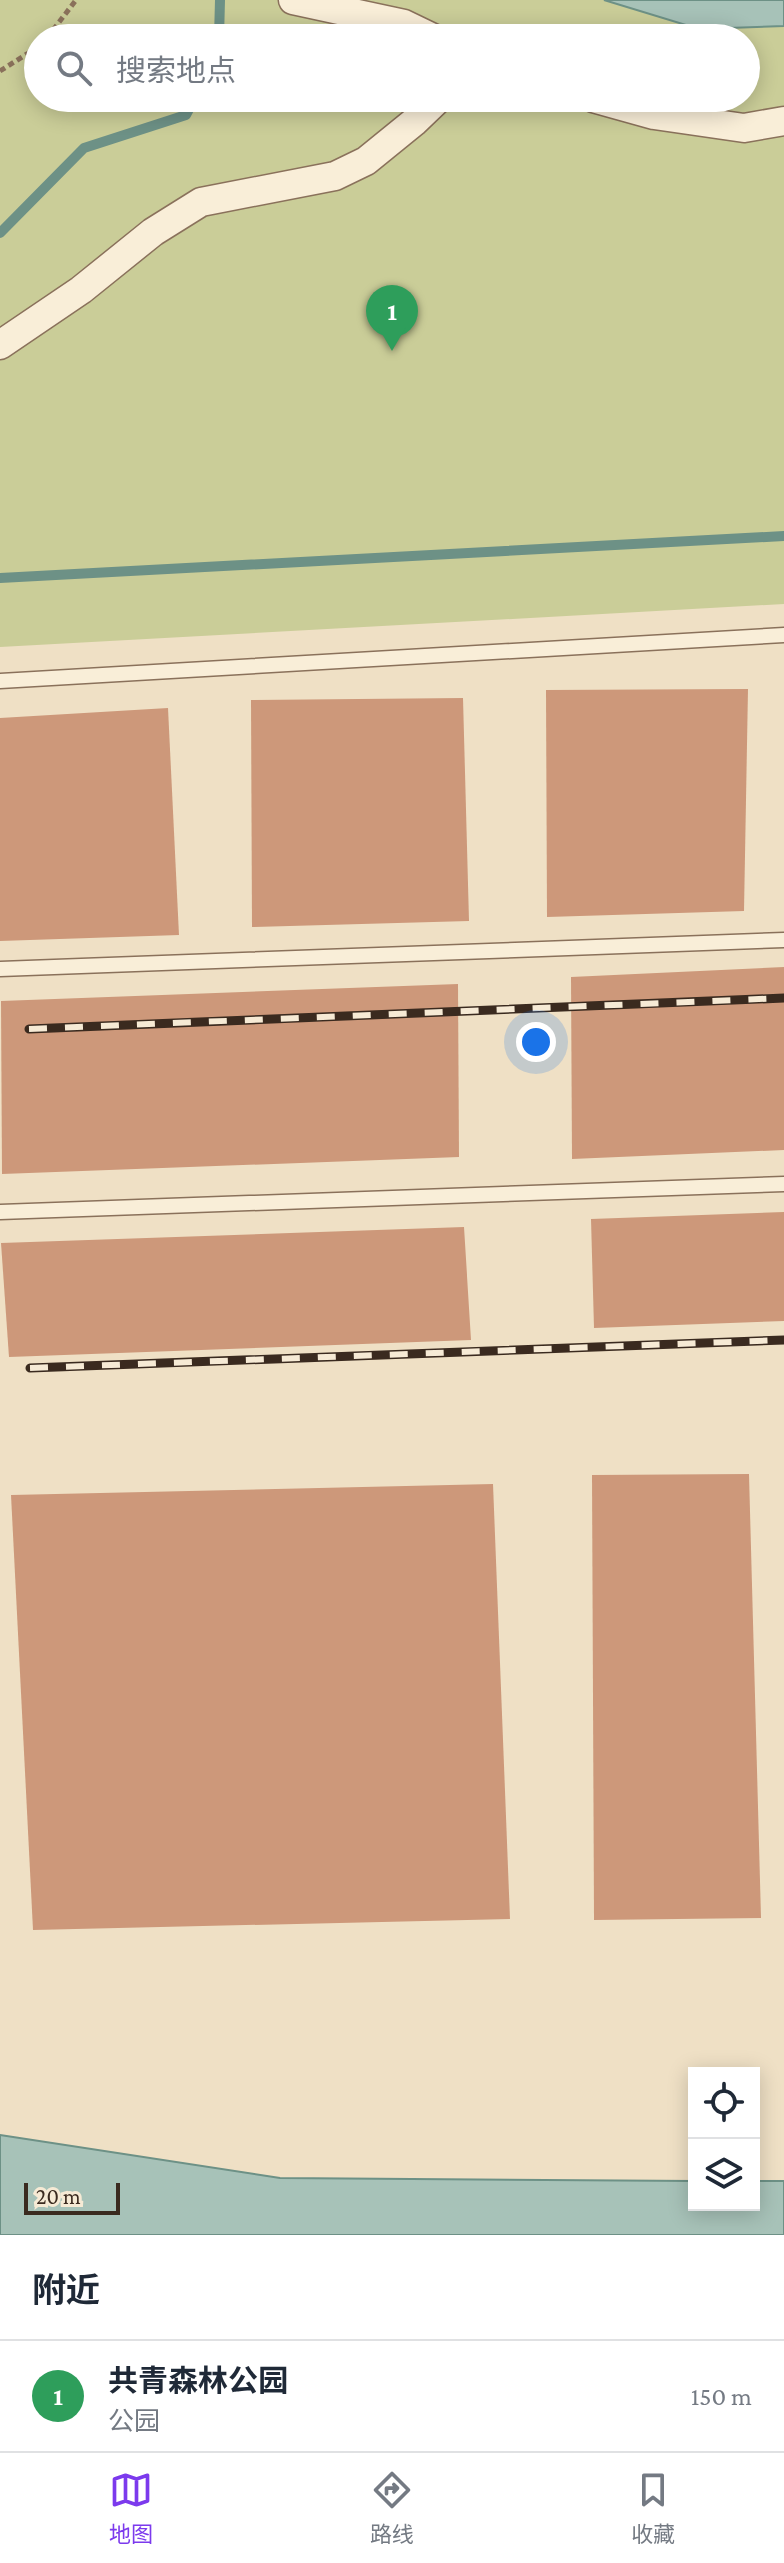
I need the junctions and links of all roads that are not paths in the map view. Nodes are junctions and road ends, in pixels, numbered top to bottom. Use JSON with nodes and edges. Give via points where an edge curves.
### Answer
{"nodes":[{"id":1,"x":299,"y":1,"type":"edge"},
{"id":2,"x":404,"y":24,"type":"edge"},
{"id":3,"x":424,"y":112,"type":"edge"},
{"id":4,"x":643,"y":112,"type":"edge"},
{"id":5,"x":784,"y":121,"type":"edge"},
{"id":6,"x":0,"y":345,"type":"edge"},
{"id":7,"x":784,"y":635,"type":"edge"},
{"id":8,"x":0,"y":681,"type":"edge"},
{"id":9,"x":784,"y":940,"type":"edge"},
{"id":10,"x":0,"y":969,"type":"edge"},
{"id":11,"x":784,"y":1184,"type":"edge"},
{"id":12,"x":0,"y":1212,"type":"edge"}],
"edges":[{"from":1,"to":2,"type":"street"},
{"from":3,"to":6,"type":"street","via":[[366,161],[335,176],[201,202]]},
{"from":4,"to":5,"type":"street","via":[[744,128]]},
{"from":7,"to":8,"type":"lane"},
{"from":9,"to":10,"type":"lane"},
{"from":11,"to":12,"type":"lane"}]}
